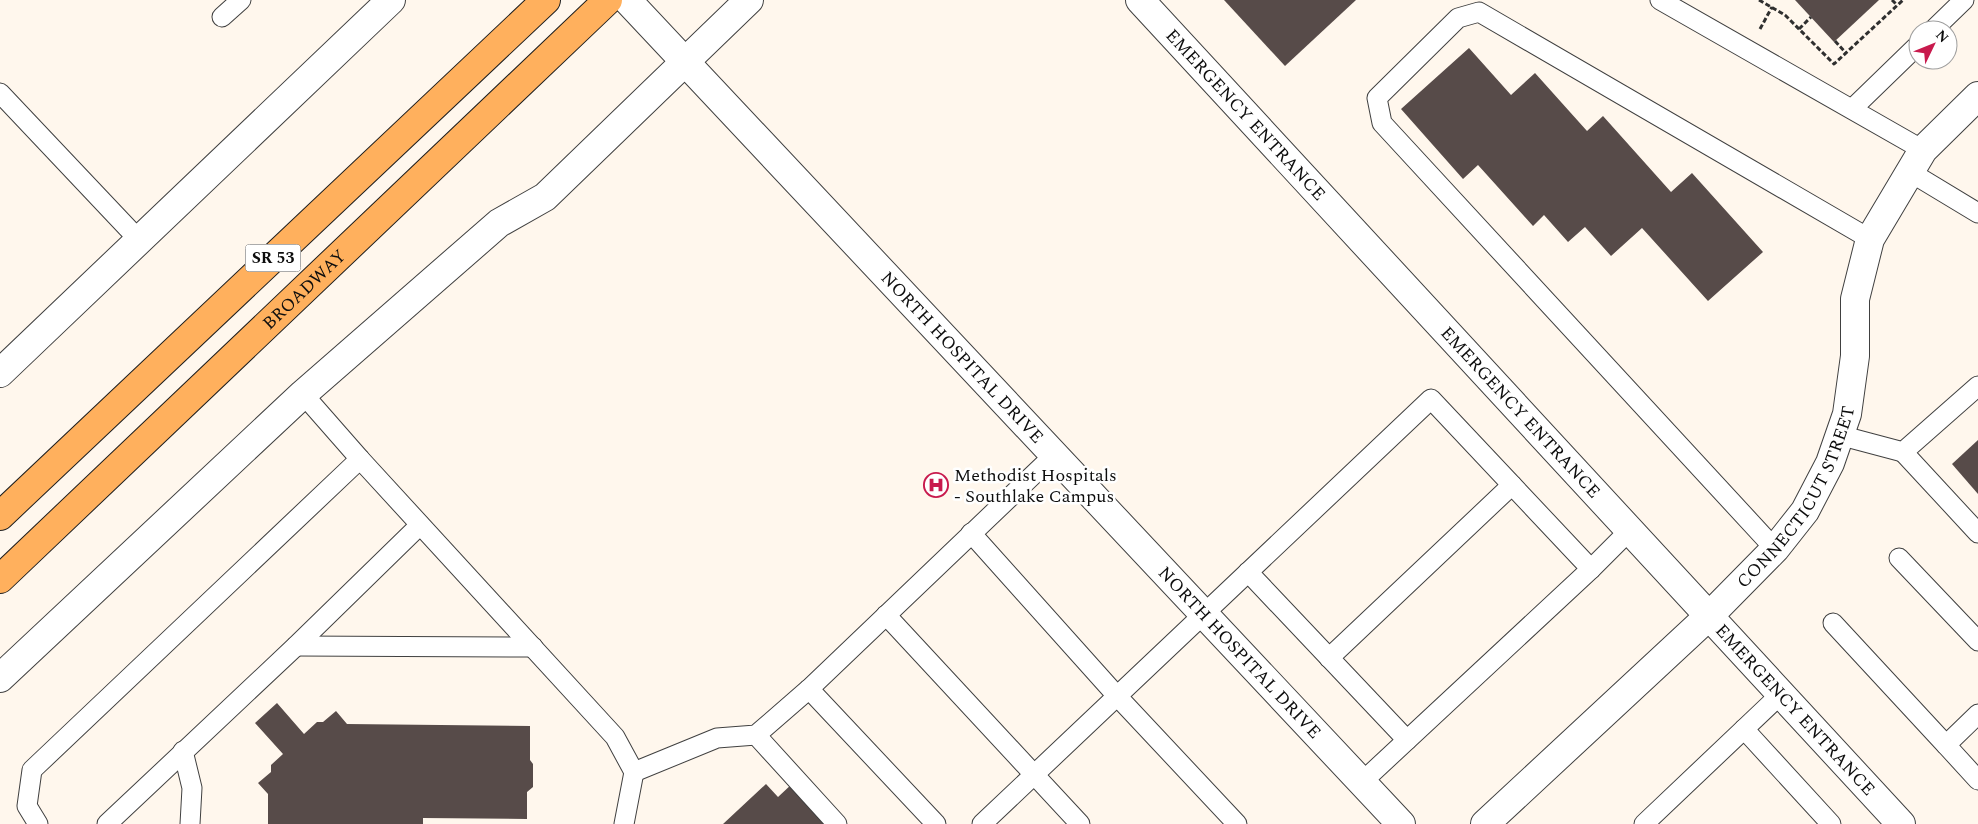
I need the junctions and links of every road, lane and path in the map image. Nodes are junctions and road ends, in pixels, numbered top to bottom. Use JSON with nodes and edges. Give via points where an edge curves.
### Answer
{"nodes":[{"id":1,"x":241,"y":0,"type":"edge"},
{"id":2,"x":391,"y":0,"type":"edge"},
{"id":3,"x":546,"y":0,"type":"edge"},
{"id":4,"x":608,"y":0,"type":"edge"},
{"id":5,"x":627,"y":0,"type":"edge"},
{"id":6,"x":749,"y":0,"type":"edge"},
{"id":7,"x":1140,"y":0,"type":"edge"},
{"id":8,"x":1660,"y":0,"type":"edge"},
{"id":9,"x":1759,"y":0,"type":"edge"},
{"id":10,"x":1892,"y":0,"type":"edge"},
{"id":11,"x":1902,"y":0,"type":"edge"},
{"id":12,"x":1964,"y":0,"type":"edge"},
{"id":13,"x":1897,"y":5,"type":"junction"},
{"id":14,"x":222,"y":17,"type":"dead end"},
{"id":15,"x":1811,"y":18,"type":"dead end"},
{"id":16,"x":1943,"y":20,"type":"edge"},
{"id":17,"x":1799,"y":29,"type":"junction"},
{"id":18,"x":1835,"y":41,"type":"dead end"},
{"id":19,"x":1846,"y":53,"type":"junction"},
{"id":20,"x":1908,"y":55,"type":"edge"},
{"id":21,"x":684,"y":62,"type":"junction"},
{"id":22,"x":0,"y":93,"type":"edge"},
{"id":23,"x":1978,"y":96,"type":"edge"},
{"id":24,"x":1852,"y":109,"type":"junction"},
{"id":25,"x":1916,"y":161,"type":"junction"},
{"id":26,"x":1978,"y":213,"type":"edge"},
{"id":27,"x":1870,"y":239,"type":"junction"},
{"id":28,"x":139,"y":240,"type":"junction"},
{"id":29,"x":0,"y":373,"type":"edge"},
{"id":30,"x":1978,"y":386,"type":"edge"},
{"id":31,"x":303,"y":394,"type":"junction"},
{"id":32,"x":1839,"y":435,"type":"junction"},
{"id":33,"x":1903,"y":452,"type":"junction"},
{"id":34,"x":1054,"y":455,"type":"junction"},
{"id":35,"x":360,"y":460,"type":"junction"},
{"id":36,"x":1512,"y":485,"type":"junction"},
{"id":37,"x":0,"y":516,"type":"edge"},
{"id":38,"x":420,"y":525,"type":"junction"},
{"id":39,"x":1631,"y":529,"type":"junction"},
{"id":40,"x":971,"y":533,"type":"junction"},
{"id":41,"x":1978,"y":533,"type":"edge"},
{"id":42,"x":1775,"y":549,"type":"junction"},
{"id":43,"x":1899,"y":558,"type":"dead end"},
{"id":44,"x":1591,"y":569,"type":"junction"},
{"id":45,"x":1248,"y":572,"type":"junction"},
{"id":46,"x":0,"y":579,"type":"edge"},
{"id":47,"x":1203,"y":613,"type":"junction"},
{"id":48,"x":886,"y":614,"type":"junction"},
{"id":49,"x":1710,"y":615,"type":"junction"},
{"id":50,"x":1833,"y":623,"type":"dead end"},
{"id":51,"x":1978,"y":641,"type":"edge"},
{"id":52,"x":296,"y":646,"type":"junction"},
{"id":53,"x":533,"y":647,"type":"junction"},
{"id":54,"x":1329,"y":658,"type":"junction"},
{"id":55,"x":0,"y":678,"type":"edge"},
{"id":56,"x":809,"y":690,"type":"junction"},
{"id":57,"x":1782,"y":693,"type":"junction"},
{"id":58,"x":1118,"y":696,"type":"junction"},
{"id":59,"x":1978,"y":714,"type":"edge"},
{"id":60,"x":1744,"y":730,"type":"junction"},
{"id":61,"x":756,"y":735,"type":"junction"},
{"id":62,"x":1407,"y":740,"type":"junction"},
{"id":63,"x":1946,"y":745,"type":"junction"},
{"id":64,"x":183,"y":751,"type":"junction"},
{"id":65,"x":634,"y":772,"type":"junction"},
{"id":66,"x":1035,"y":776,"type":"junction"},
{"id":67,"x":1978,"y":780,"type":"edge"},
{"id":68,"x":1362,"y":782,"type":"junction"},
{"id":69,"x":1821,"y":821,"type":"edge"},
{"id":70,"x":38,"y":824,"type":"edge"},
{"id":71,"x":107,"y":824,"type":"edge"},
{"id":72,"x":190,"y":824,"type":"edge"},
{"id":73,"x":624,"y":824,"type":"edge"},
{"id":74,"x":838,"y":824,"type":"edge"},
{"id":75,"x":936,"y":824,"type":"edge"},
{"id":76,"x":982,"y":824,"type":"edge"},
{"id":77,"x":1080,"y":824,"type":"edge"},
{"id":78,"x":1237,"y":824,"type":"edge"},
{"id":79,"x":1401,"y":824,"type":"edge"},
{"id":80,"x":1485,"y":824,"type":"edge"},
{"id":81,"x":1644,"y":824,"type":"edge"},
{"id":82,"x":1901,"y":824,"type":"edge"}],
"edges":[{"from":1,"to":14,"type":"lane"},
{"from":2,"to":28,"type":"street"},
{"from":3,"to":37,"type":"main road","number":"SR 53"},
{"from":4,"to":46,"type":"main road","name":"BROADWAY","number":"SR 53"},
{"from":5,"to":21,"type":"street","name":"NORTH HOSPITAL DRIVE"},
{"from":6,"to":21,"type":"street"},
{"from":7,"to":39,"type":"street","name":"EMERGENCY ENTRANCE"},
{"from":8,"to":24,"type":"lane"},
{"from":9,"to":17,"type":"path","via":[[1785,15]]},
{"from":10,"to":13,"type":"path"},
{"from":11,"to":13,"type":"path"},
{"from":12,"to":16,"type":"lane"},
{"from":13,"to":19,"type":"path"},
{"from":15,"to":17,"type":"path"},
{"from":17,"to":19,"type":"path","via":[[1834,64]]},
{"from":18,"to":19,"type":"path"},
{"from":20,"to":24,"type":"lane"},
{"from":21,"to":31,"type":"street","via":[[545,197],[499,223]]},
{"from":21,"to":34,"type":"street","name":"NORTH HOSPITAL DRIVE"},
{"from":22,"to":28,"type":"lane"},
{"from":23,"to":25,"type":"street","name":"CONNECTICUT STREET"},
{"from":24,"to":25,"type":"lane"},
{"from":25,"to":26,"type":"lane"},
{"from":25,"to":27,"type":"street","name":"CONNECTICUT STREET"},
{"from":27,"to":32,"type":"street","name":"CONNECTICUT STREET","via":[[1855,299],[1855,356],[1847,414]]},
{"from":27,"to":42,"type":"lane","via":[[1479,12],[1458,18],[1377,98],[1382,123]]},
{"from":28,"to":29,"type":"street"},
{"from":30,"to":33,"type":"lane"},
{"from":31,"to":35,"type":"lane"},
{"from":31,"to":55,"type":"street"},
{"from":32,"to":33,"type":"lane"},
{"from":32,"to":42,"type":"street","name":"CONNECTICUT STREET","via":[[1830,463],[1805,511]]},
{"from":33,"to":41,"type":"lane"},
{"from":34,"to":40,"type":"lane"},
{"from":34,"to":47,"type":"street","name":"NORTH HOSPITAL DRIVE"},
{"from":35,"to":38,"type":"lane"},
{"from":35,"to":70,"type":"lane","via":[[32,770],[27,806]]},
{"from":36,"to":44,"type":"lane"},
{"from":36,"to":45,"type":"lane","via":[[1431,399]]},
{"from":36,"to":54,"type":"lane"},
{"from":38,"to":52,"type":"lane"},
{"from":38,"to":53,"type":"lane"},
{"from":39,"to":44,"type":"lane"},
{"from":39,"to":49,"type":"street","name":"EMERGENCY ENTRANCE"},
{"from":40,"to":48,"type":"lane"},
{"from":40,"to":58,"type":"lane"},
{"from":42,"to":49,"type":"street","name":"CONNECTICUT STREET"},
{"from":43,"to":51,"type":"lane"},
{"from":44,"to":62,"type":"lane"},
{"from":45,"to":47,"type":"lane"},
{"from":45,"to":54,"type":"lane"},
{"from":47,"to":58,"type":"lane"},
{"from":47,"to":68,"type":"street","name":"NORTH HOSPITAL DRIVE"},
{"from":48,"to":56,"type":"lane"},
{"from":48,"to":66,"type":"lane"},
{"from":49,"to":57,"type":"street","name":"EMERGENCY ENTRANCE"},
{"from":49,"to":80,"type":"street","name":"CONNECTICUT STREET"},
{"from":50,"to":63,"type":"lane"},
{"from":52,"to":53,"type":"lane"},
{"from":52,"to":64,"type":"lane"},
{"from":53,"to":65,"type":"lane","via":[[616,738]]},
{"from":54,"to":62,"type":"lane"},
{"from":56,"to":61,"type":"lane"},
{"from":56,"to":75,"type":"lane"},
{"from":57,"to":60,"type":"lane"},
{"from":57,"to":82,"type":"street","name":"EMERGENCY ENTRANCE"},
{"from":58,"to":66,"type":"lane"},
{"from":58,"to":78,"type":"lane"},
{"from":59,"to":63,"type":"lane"},
{"from":60,"to":69,"type":"lane"},
{"from":60,"to":81,"type":"lane"},
{"from":61,"to":65,"type":"lane","via":[[717,738]]},
{"from":61,"to":74,"type":"lane"},
{"from":62,"to":68,"type":"lane"},
{"from":63,"to":67,"type":"lane"},
{"from":64,"to":71,"type":"lane"},
{"from":64,"to":72,"type":"lane","via":[[192,788]]},
{"from":65,"to":73,"type":"lane"},
{"from":66,"to":76,"type":"lane"},
{"from":66,"to":77,"type":"lane"},
{"from":68,"to":79,"type":"street","name":"NORTH HOSPITAL DRIVE"}]}
